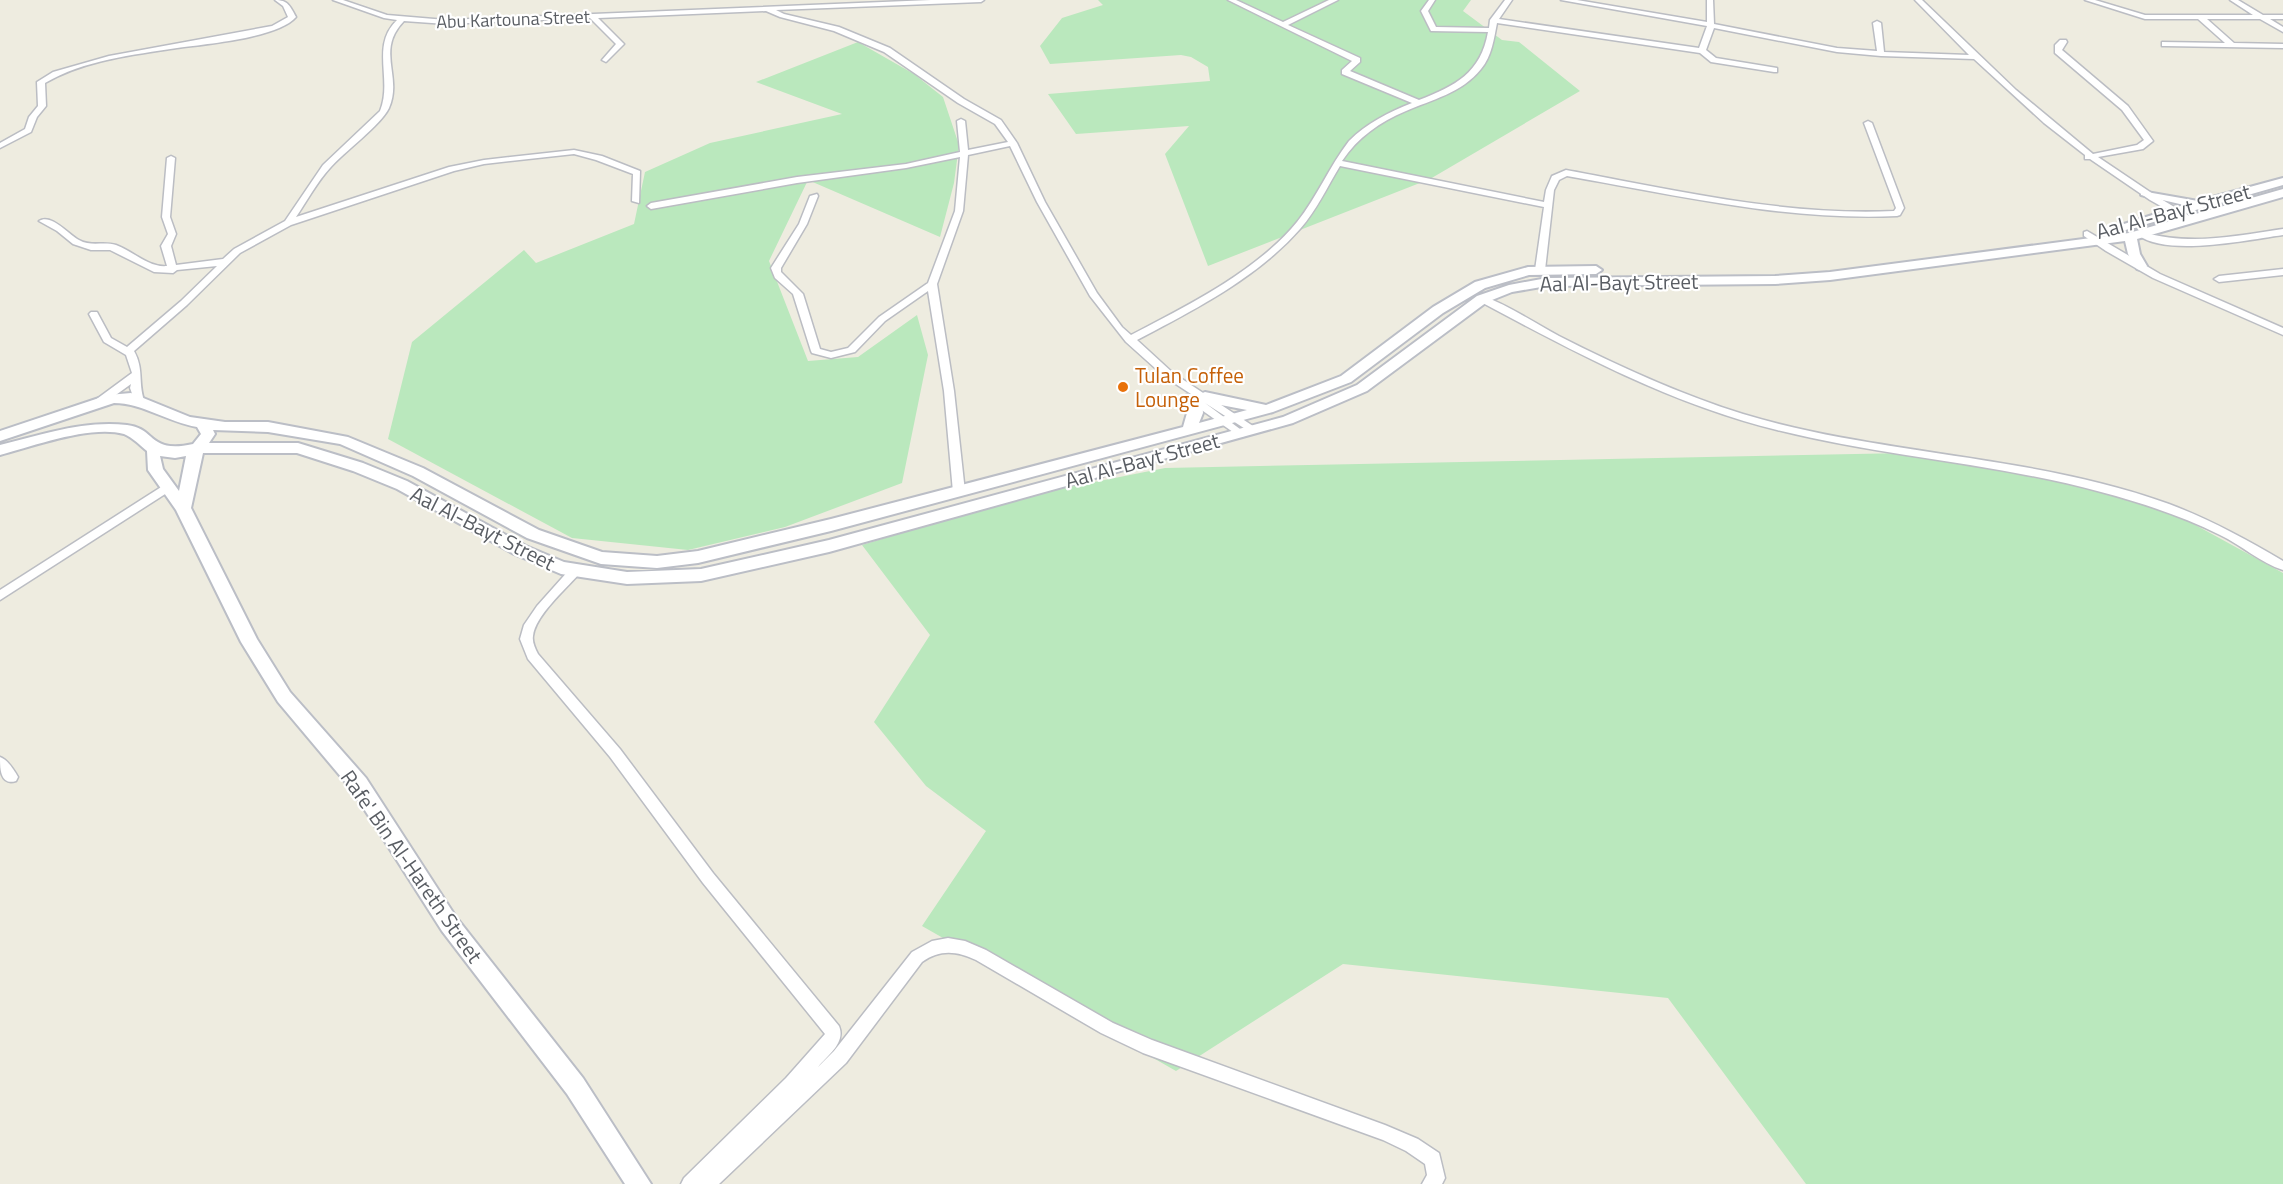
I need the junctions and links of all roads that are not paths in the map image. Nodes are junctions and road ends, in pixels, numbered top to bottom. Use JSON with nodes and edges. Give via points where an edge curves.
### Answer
{"nodes":[{"id":1,"x":278,"y":0,"type":"edge"},
{"id":2,"x":336,"y":0,"type":"edge"},
{"id":3,"x":694,"y":0,"type":"edge"},
{"id":4,"x":981,"y":0,"type":"edge"},
{"id":5,"x":1231,"y":0,"type":"edge"},
{"id":6,"x":1335,"y":0,"type":"edge"},
{"id":7,"x":1432,"y":0,"type":"edge"},
{"id":8,"x":1509,"y":0,"type":"edge"},
{"id":9,"x":1564,"y":0,"type":"edge"},
{"id":10,"x":1710,"y":0,"type":"edge"},
{"id":11,"x":1918,"y":0,"type":"edge"},
{"id":12,"x":2088,"y":0,"type":"edge"},
{"id":13,"x":2233,"y":0,"type":"edge"},
{"id":14,"x":768,"y":9,"type":"junction"},
{"id":15,"x":687,"y":12,"type":"junction"},
{"id":16,"x":2260,"y":16,"type":"junction"},
{"id":17,"x":593,"y":17,"type":"junction"},
{"id":18,"x":2200,"y":17,"type":"junction"},
{"id":19,"x":2283,"y":17,"type":"edge"},
{"id":20,"x":401,"y":20,"type":"junction"},
{"id":21,"x":1494,"y":20,"type":"junction"},
{"id":22,"x":1877,"y":22,"type":"dead end"},
{"id":23,"x":1284,"y":24,"type":"junction"},
{"id":24,"x":1711,"y":25,"type":"junction"},
{"id":25,"x":1493,"y":30,"type":"junction"},
{"id":26,"x":2283,"y":30,"type":"edge"},
{"id":27,"x":2063,"y":42,"type":"dead end"},
{"id":28,"x":2165,"y":44,"type":"dead end"},
{"id":29,"x":2232,"y":45,"type":"junction"},
{"id":30,"x":2283,"y":46,"type":"edge"},
{"id":31,"x":1702,"y":51,"type":"junction"},
{"id":32,"x":1881,"y":54,"type":"junction"},
{"id":33,"x":1975,"y":57,"type":"junction"},
{"id":34,"x":606,"y":60,"type":"dead end"},
{"id":35,"x":1774,"y":70,"type":"dead end"},
{"id":36,"x":1421,"y":104,"type":"junction"},
{"id":37,"x":961,"y":121,"type":"dead end"},
{"id":38,"x":1868,"y":123,"type":"dead end"},
{"id":39,"x":1013,"y":143,"type":"junction"},
{"id":40,"x":0,"y":146,"type":"edge"},
{"id":41,"x":964,"y":153,"type":"junction"},
{"id":42,"x":2088,"y":157,"type":"junction"},
{"id":43,"x":171,"y":158,"type":"dead end"},
{"id":44,"x":1338,"y":163,"type":"junction"},
{"id":45,"x":2282,"y":191,"type":"edge"},
{"id":46,"x":2142,"y":192,"type":"junction"},
{"id":47,"x":814,"y":196,"type":"dead end"},
{"id":48,"x":636,"y":201,"type":"dead end"},
{"id":49,"x":1548,"y":205,"type":"junction"},
{"id":50,"x":2201,"y":205,"type":"junction"},
{"id":51,"x":651,"y":206,"type":"dead end"},
{"id":52,"x":2176,"y":212,"type":"junction"},
{"id":53,"x":2192,"y":220,"type":"junction"},
{"id":54,"x":43,"y":221,"type":"dead end"},
{"id":55,"x":288,"y":223,"type":"junction"},
{"id":56,"x":2139,"y":231,"type":"junction"},
{"id":57,"x":2283,"y":232,"type":"edge"},
{"id":58,"x":2093,"y":238,"type":"junction"},
{"id":59,"x":224,"y":262,"type":"junction"},
{"id":60,"x":2141,"y":266,"type":"junction"},
{"id":61,"x":173,"y":270,"type":"junction"},
{"id":62,"x":1540,"y":270,"type":"junction"},
{"id":63,"x":2283,"y":272,"type":"edge"},
{"id":64,"x":2219,"y":279,"type":"dead end"},
{"id":65,"x":932,"y":284,"type":"junction"},
{"id":66,"x":1482,"y":299,"type":"junction"},
{"id":67,"x":94,"y":314,"type":"dead end"},
{"id":68,"x":2283,"y":332,"type":"edge"},
{"id":69,"x":1129,"y":340,"type":"junction"},
{"id":70,"x":129,"y":350,"type":"junction"},
{"id":71,"x":137,"y":374,"type":"junction"},
{"id":72,"x":1201,"y":399,"type":"junction"},
{"id":73,"x":139,"y":400,"type":"junction"},
{"id":74,"x":98,"y":403,"type":"junction"},
{"id":75,"x":1268,"y":409,"type":"junction"},
{"id":76,"x":1230,"y":420,"type":"junction"},
{"id":77,"x":202,"y":423,"type":"junction"},
{"id":78,"x":90,"y":429,"type":"junction"},
{"id":79,"x":1188,"y":431,"type":"junction"},
{"id":80,"x":1247,"y":432,"type":"junction"},
{"id":81,"x":0,"y":436,"type":"edge"},
{"id":82,"x":199,"y":448,"type":"junction"},
{"id":83,"x":155,"y":449,"type":"junction"},
{"id":84,"x":0,"y":450,"type":"edge"},
{"id":85,"x":169,"y":486,"type":"junction"},
{"id":86,"x":958,"y":492,"type":"junction"},
{"id":87,"x":183,"y":508,"type":"junction"},
{"id":88,"x":2283,"y":566,"type":"edge"},
{"id":89,"x":574,"y":572,"type":"junction"},
{"id":90,"x":0,"y":596,"type":"edge"},
{"id":91,"x":0,"y":763,"type":"edge"},
{"id":92,"x":11,"y":777,"type":"dead end"},
{"id":93,"x":639,"y":1184,"type":"edge"},
{"id":94,"x":690,"y":1184,"type":"edge"},
{"id":95,"x":707,"y":1184,"type":"edge"},
{"id":96,"x":1431,"y":1184,"type":"edge"}],
"edges":[{"from":1,"to":40,"type":"street","via":[[292,17],[279,26],[84,64],[48,77],[41,82],[42,106],[28,130]]},
{"from":2,"to":20,"type":"street","name":"Abu Kartouna Street"},
{"from":3,"to":15,"type":"street"},
{"from":4,"to":14,"type":"street","name":"Abu Kartouna Street"},
{"from":5,"to":23,"type":"street"},
{"from":6,"to":23,"type":"street"},
{"from":7,"to":25,"type":"street","via":[[1424,11],[1434,28]]},
{"from":8,"to":21,"type":"street"},
{"from":9,"to":24,"type":"street"},
{"from":10,"to":24,"type":"street"},
{"from":11,"to":33,"type":"street"},
{"from":12,"to":18,"type":"street","via":[[2137,16]]},
{"from":13,"to":16,"type":"street"},
{"from":14,"to":15,"type":"street","name":"Abu Kartouna Street"},
{"from":14,"to":39,"type":"street","via":[[836,29],[893,53],[998,122]]},
{"from":15,"to":17,"type":"street","name":"Abu Kartouna Street"},
{"from":16,"to":18,"type":"street"},
{"from":16,"to":19,"type":"street"},
{"from":16,"to":26,"type":"street"},
{"from":17,"to":20,"type":"street","name":"Abu Kartouna Street"},
{"from":17,"to":34,"type":"street","via":[[620,44]]},
{"from":18,"to":29,"type":"street"},
{"from":20,"to":55,"type":"street","via":[[388,38],[385,108],[320,175]]},
{"from":21,"to":25,"type":"street"},
{"from":21,"to":31,"type":"street"},
{"from":22,"to":32,"type":"street"},
{"from":23,"to":36,"type":"street","via":[[1357,60],[1345,72]]},
{"from":24,"to":31,"type":"street"},
{"from":24,"to":32,"type":"street","via":[[1813,46]]},
{"from":25,"to":36,"type":"street","via":[[1489,51],[1472,75]]},
{"from":27,"to":42,"type":"street","via":[[2058,51],[2125,108],[2149,141],[2140,147]]},
{"from":28,"to":29,"type":"street"},
{"from":29,"to":30,"type":"street"},
{"from":31,"to":35,"type":"street","via":[[1714,60]]},
{"from":32,"to":33,"type":"street"},
{"from":33,"to":42,"type":"street"},
{"from":36,"to":44,"type":"street","via":[[1381,119],[1350,146]]},
{"from":37,"to":41,"type":"street"},
{"from":38,"to":49,"type":"street","via":[[1900,207],[1892,215],[1762,208],[1571,173],[1556,178]]},
{"from":39,"to":41,"type":"street"},
{"from":39,"to":69,"type":"street","via":[[1093,294]]},
{"from":41,"to":51,"type":"street","via":[[906,166],[797,180]]},
{"from":41,"to":65,"type":"street","via":[[958,215]]},
{"from":42,"to":46,"type":"street"},
{"from":43,"to":61,"type":"street","via":[[166,217],[172,234],[166,246]]},
{"from":44,"to":49,"type":"street"},
{"from":44,"to":69,"type":"street","via":[[1298,226],[1279,244],[1194,305]]},
{"from":45,"to":50,"type":"street","name":"Aal Al-Bayt Street"},
{"from":45,"to":53,"type":"street","name":"Aal Al-Bayt Street"},
{"from":46,"to":50,"type":"street"},
{"from":46,"to":52,"type":"street"},
{"from":46,"to":56,"type":"street","via":[[2146,208]]},
{"from":47,"to":65,"type":"street","via":[[804,224],[776,273],[798,294],[816,351],[831,355],[851,350],[882,319]]},
{"from":48,"to":55,"type":"street","via":[[636,173],[588,154],[559,152],[452,169]]},
{"from":49,"to":62,"type":"street"},
{"from":50,"to":52,"type":"street","name":"Aal Al-Bayt Street"},
{"from":52,"to":53,"type":"street"},
{"from":52,"to":56,"type":"street","name":"Aal Al-Bayt Street"},
{"from":53,"to":56,"type":"street","name":"Aal Al-Bayt Street"},
{"from":54,"to":61,"type":"street","via":[[88,246],[112,247],[157,270]]},
{"from":55,"to":59,"type":"street"},
{"from":56,"to":57,"type":"street","via":[[2157,242],[2175,243]]},
{"from":56,"to":58,"type":"street","name":"Aal Al-Bayt Street"},
{"from":56,"to":58,"type":"street","name":"Aal Al-Bayt Street"},
{"from":56,"to":60,"type":"street","via":[[2134,255]]},
{"from":58,"to":60,"type":"street"},
{"from":58,"to":62,"type":"street","name":"Aal Al-Bayt Street","via":[[1769,272]]},
{"from":58,"to":66,"type":"street","name":"Aal Al-Bayt Street","via":[[1775,280],[1547,282]]},
{"from":59,"to":61,"type":"street"},
{"from":59,"to":70,"type":"street"},
{"from":60,"to":68,"type":"street"},
{"from":62,"to":75,"type":"street","name":"Aal Al-Bayt Street","via":[[1474,288],[1346,379]]},
{"from":63,"to":64,"type":"street"},
{"from":65,"to":86,"type":"street","via":[[950,391]]},
{"from":66,"to":80,"type":"street","name":"Aal Al-Bayt Street","via":[[1354,392],[1320,409]]},
{"from":66,"to":88,"type":"street","via":[[1629,373],[1731,414],[1816,435],[1992,464],[2110,489],[2203,523]]},
{"from":67,"to":70,"type":"street","via":[[107,340]]},
{"from":69,"to":72,"type":"street","via":[[1173,384]]},
{"from":70,"to":71,"type":"street"},
{"from":71,"to":73,"type":"street","via":[[135,388]]},
{"from":71,"to":74,"type":"street"},
{"from":72,"to":75,"type":"street"},
{"from":72,"to":76,"type":"street"},
{"from":72,"to":79,"type":"street"},
{"from":73,"to":74,"type":"street","name":"Aal Al-Bayt Street","via":[[122,397]]},
{"from":73,"to":77,"type":"street","name":"Aal Al-Bayt Street","via":[[175,418]]},
{"from":74,"to":78,"type":"street","via":[[85,417]]},
{"from":74,"to":81,"type":"street","name":"Aal Al-Bayt Street"},
{"from":75,"to":76,"type":"street","name":"Aal Al-Bayt Street"},
{"from":76,"to":79,"type":"street","name":"Aal Al-Bayt Street"},
{"from":76,"to":80,"type":"street"},
{"from":77,"to":82,"type":"street","via":[[208,434]]},
{"from":77,"to":86,"type":"street","name":"Aal Al-Bayt Street","via":[[307,433],[362,446],[533,534],[585,554],[617,561],[698,557]]},
{"from":78,"to":83,"type":"street","via":[[129,430]]},
{"from":78,"to":84,"type":"street"},
{"from":79,"to":86,"type":"street","name":"Aal Al-Bayt Street"},
{"from":80,"to":89,"type":"street","name":"Aal Al-Bayt Street","via":[[829,546],[701,575],[627,578]]},
{"from":82,"to":83,"type":"street","name":"Aal Al-Bayt Street","via":[[175,453]]},
{"from":82,"to":87,"type":"street","via":[[189,472]]},
{"from":82,"to":89,"type":"street","name":"Aal Al-Bayt Street","via":[[298,448],[358,467],[402,486],[520,550]]},
{"from":83,"to":85,"type":"street","name":"Rafe' Bin Al-Hareth Street","via":[[154,463]]},
{"from":85,"to":87,"type":"street","name":"Rafe' Bin Al-Hareth Street"},
{"from":85,"to":90,"type":"street"},
{"from":87,"to":93,"type":"street","name":"Rafe' Bin Al-Hareth Street","via":[[250,642],[284,697],[359,784],[449,924],[570,1078]]},
{"from":89,"to":94,"type":"street","via":[[527,633],[532,656],[615,753],[708,878],[833,1031],[833,1038],[792,1084]]},
{"from":91,"to":92,"type":"street"},
{"from":95,"to":96,"type":"street","via":[[840,1057],[917,957],[928,947],[941,944],[968,948],[1107,1028],[1149,1047],[1412,1145],[1433,1159],[1436,1178]]}]}
